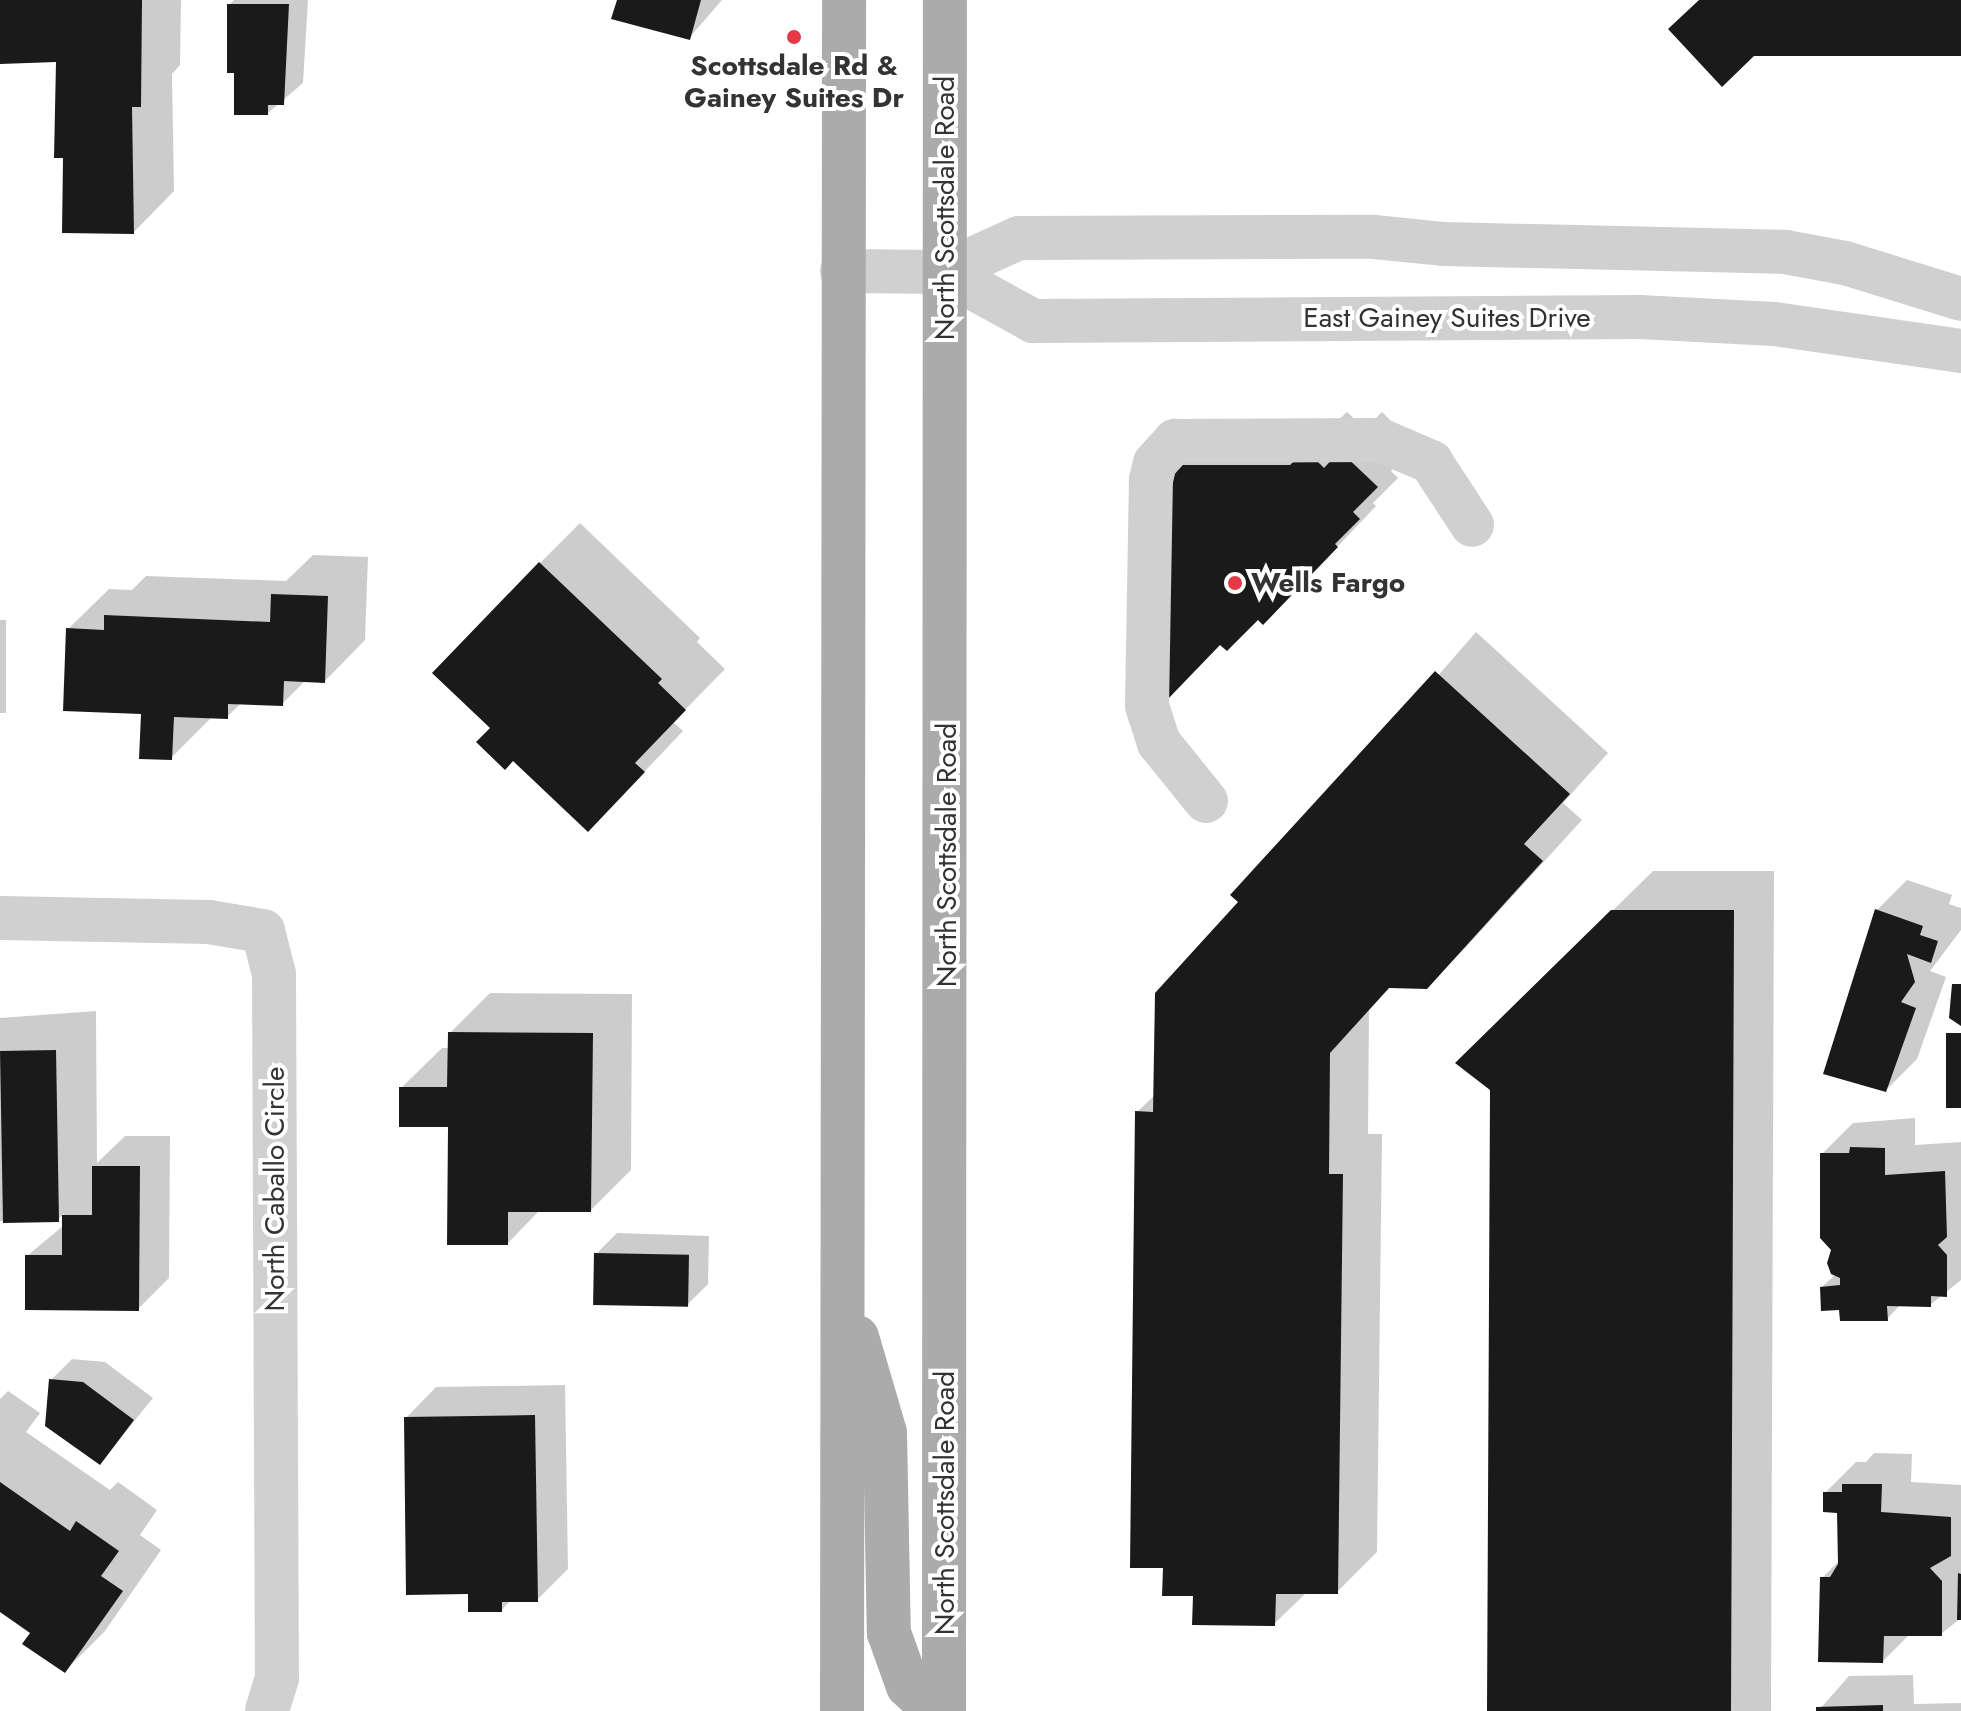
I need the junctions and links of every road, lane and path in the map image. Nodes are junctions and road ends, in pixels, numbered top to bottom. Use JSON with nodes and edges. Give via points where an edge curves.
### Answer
{"nodes":[{"id":1,"x":844,"y":0,"type":"edge"},
{"id":2,"x":945,"y":0,"type":"edge"},
{"id":3,"x":842,"y":271,"type":"junction"},
{"id":4,"x":944,"y":272,"type":"junction"},
{"id":5,"x":1961,"y":299,"type":"edge"},
{"id":6,"x":1961,"y":351,"type":"edge"},
{"id":7,"x":1472,"y":525,"type":"dead end"},
{"id":8,"x":1206,"y":801,"type":"dead end"},
{"id":9,"x":0,"y":918,"type":"edge"},
{"id":10,"x":843,"y":1289,"type":"junction"},
{"id":11,"x":267,"y":1711,"type":"edge"},
{"id":12,"x":842,"y":1711,"type":"edge"},
{"id":13,"x":935,"y":1711,"type":"edge"},
{"id":14,"x":944,"y":1711,"type":"edge"}],
"edges":[{"from":1,"to":3,"type":"main road"},
{"from":2,"to":4,"type":"main road","name":"North Scottsdale Road"},
{"from":3,"to":4,"type":"street","name":"East Gainey Suites Drive"},
{"from":3,"to":10,"type":"main road"},
{"from":4,"to":5,"type":"street","name":"East Gainey Suites Drive","via":[[1019,238],[1374,237],[1443,244],[1785,252],[1845,263]]},
{"from":4,"to":6,"type":"street","name":"East Gainey Suites Drive","via":[[1033,321],[1639,317],[1774,324]]},
{"from":4,"to":14,"type":"main road","name":"North Scottsdale Road"},
{"from":7,"to":8,"type":"street","via":[[1431,462],[1380,440],[1175,441],[1155,463],[1151,480],[1147,706],[1159,743]]},
{"from":9,"to":11,"type":"street","name":"North Caballo Circle","via":[[209,922],[263,931],[275,1005],[277,1678]]},
{"from":10,"to":12,"type":"main road"},
{"from":10,"to":13,"type":"main road","via":[[885,1433],[889,1633],[908,1686]]}]}
